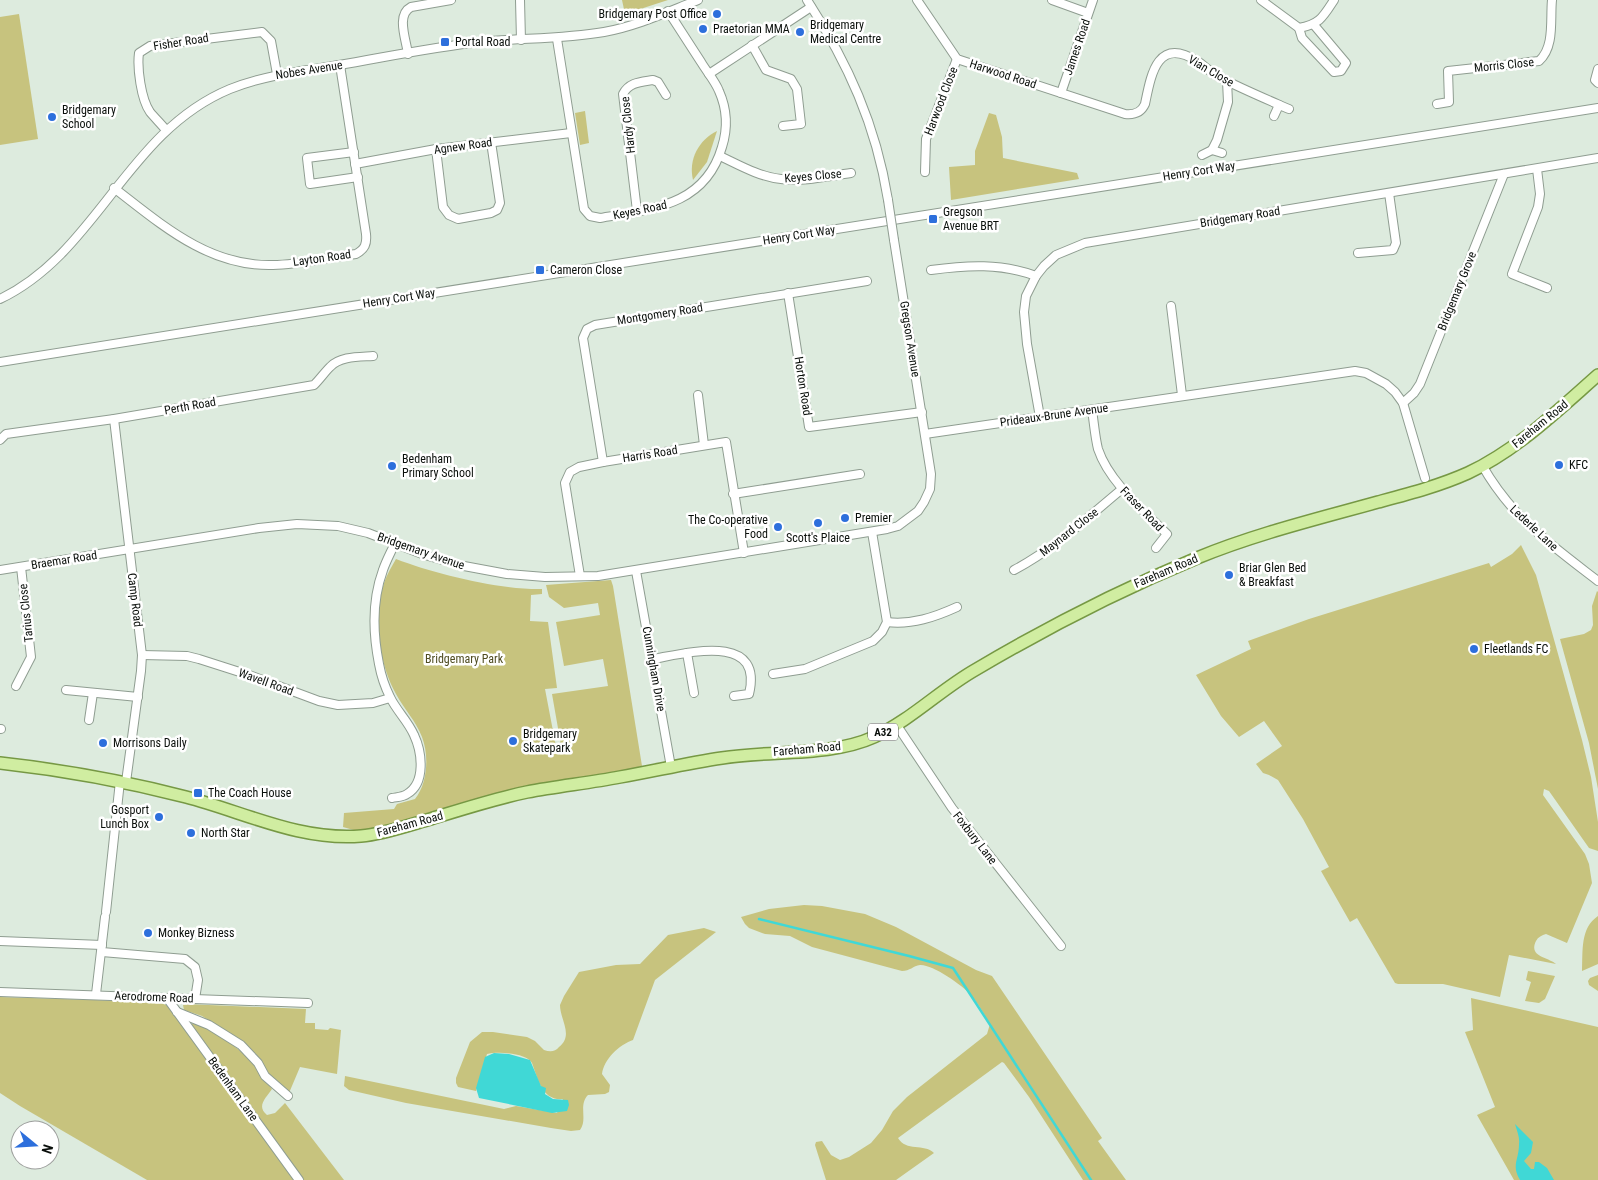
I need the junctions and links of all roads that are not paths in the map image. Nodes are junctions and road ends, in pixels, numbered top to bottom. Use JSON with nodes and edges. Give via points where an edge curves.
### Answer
{"nodes":[{"id":1,"x":451,"y":0,"type":"edge"},
{"id":2,"x":520,"y":0,"type":"edge"},
{"id":3,"x":698,"y":0,"type":"edge"},
{"id":4,"x":917,"y":0,"type":"edge"},
{"id":5,"x":1052,"y":0,"type":"edge"},
{"id":6,"x":1093,"y":0,"type":"edge"},
{"id":7,"x":1261,"y":0,"type":"edge"},
{"id":8,"x":1334,"y":0,"type":"edge"},
{"id":9,"x":1552,"y":0,"type":"edge"},
{"id":10,"x":809,"y":3,"type":"edge"},
{"id":11,"x":668,"y":11,"type":"junction"},
{"id":12,"x":1088,"y":13,"type":"junction"},
{"id":13,"x":1314,"y":25,"type":"junction"},
{"id":14,"x":1299,"y":28,"type":"junction"},
{"id":15,"x":557,"y":39,"type":"junction"},
{"id":16,"x":521,"y":40,"type":"junction"},
{"id":17,"x":752,"y":45,"type":"junction"},
{"id":18,"x":408,"y":54,"type":"junction"},
{"id":19,"x":957,"y":59,"type":"junction"},
{"id":20,"x":340,"y":65,"type":"junction"},
{"id":21,"x":1598,"y":69,"type":"edge"},
{"id":22,"x":277,"y":74,"type":"junction"},
{"id":23,"x":709,"y":74,"type":"junction"},
{"id":24,"x":1227,"y":81,"type":"junction"},
{"id":25,"x":1598,"y":83,"type":"edge"},
{"id":26,"x":1061,"y":93,"type":"junction"},
{"id":27,"x":666,"y":95,"type":"dead end"},
{"id":28,"x":1436,"y":104,"type":"dead end"},
{"id":29,"x":1279,"y":105,"type":"junction"},
{"id":30,"x":1598,"y":108,"type":"edge"},
{"id":31,"x":1289,"y":109,"type":"dead end"},
{"id":32,"x":1274,"y":116,"type":"dead end"},
{"id":33,"x":783,"y":126,"type":"dead end"},
{"id":34,"x":166,"y":130,"type":"junction"},
{"id":35,"x":570,"y":132,"type":"junction"},
{"id":36,"x":491,"y":142,"type":"junction"},
{"id":37,"x":436,"y":149,"type":"junction"},
{"id":38,"x":1212,"y":150,"type":"junction"},
{"id":39,"x":354,"y":152,"type":"junction"},
{"id":40,"x":1222,"y":153,"type":"dead end"},
{"id":41,"x":1202,"y":155,"type":"dead end"},
{"id":42,"x":720,"y":156,"type":"junction"},
{"id":43,"x":1598,"y":158,"type":"edge"},
{"id":44,"x":356,"y":164,"type":"junction"},
{"id":45,"x":1537,"y":169,"type":"junction"},
{"id":46,"x":925,"y":172,"type":"dead end"},
{"id":47,"x":851,"y":173,"type":"dead end"},
{"id":48,"x":1504,"y":174,"type":"junction"},
{"id":49,"x":358,"y":177,"type":"junction"},
{"id":50,"x":114,"y":188,"type":"junction"},
{"id":51,"x":1388,"y":193,"type":"junction"},
{"id":52,"x":638,"y":211,"type":"junction"},
{"id":53,"x":1358,"y":253,"type":"dead end"},
{"id":54,"x":931,"y":270,"type":"dead end"},
{"id":55,"x":1036,"y":276,"type":"junction"},
{"id":56,"x":868,"y":281,"type":"dead end"},
{"id":57,"x":1547,"y":288,"type":"dead end"},
{"id":58,"x":788,"y":293,"type":"junction"},
{"id":59,"x":0,"y":299,"type":"edge"},
{"id":60,"x":1171,"y":306,"type":"dead end"},
{"id":61,"x":373,"y":356,"type":"dead end"},
{"id":62,"x":0,"y":362,"type":"edge"},
{"id":63,"x":1598,"y":375,"type":"edge"},
{"id":64,"x":698,"y":395,"type":"dead end"},
{"id":65,"x":1182,"y":395,"type":"junction"},
{"id":66,"x":1403,"y":403,"type":"junction"},
{"id":67,"x":1092,"y":410,"type":"junction"},
{"id":68,"x":922,"y":412,"type":"junction"},
{"id":69,"x":1040,"y":417,"type":"junction"},
{"id":70,"x":114,"y":419,"type":"junction"},
{"id":71,"x":3,"y":434,"type":"edge"},
{"id":72,"x":925,"y":434,"type":"junction"},
{"id":73,"x":0,"y":440,"type":"edge"},
{"id":74,"x":704,"y":446,"type":"junction"},
{"id":75,"x":603,"y":462,"type":"junction"},
{"id":76,"x":1482,"y":465,"type":"junction"},
{"id":77,"x":860,"y":474,"type":"dead end"},
{"id":78,"x":1425,"y":478,"type":"dead end"},
{"id":79,"x":1122,"y":490,"type":"junction"},
{"id":80,"x":733,"y":494,"type":"junction"},
{"id":81,"x":872,"y":532,"type":"junction"},
{"id":82,"x":395,"y":543,"type":"junction"},
{"id":83,"x":1156,"y":548,"type":"dead end"},
{"id":84,"x":129,"y":550,"type":"junction"},
{"id":85,"x":744,"y":553,"type":"junction"},
{"id":86,"x":21,"y":567,"type":"junction"},
{"id":87,"x":0,"y":570,"type":"edge"},
{"id":88,"x":1014,"y":570,"type":"dead end"},
{"id":89,"x":636,"y":571,"type":"junction"},
{"id":90,"x":580,"y":576,"type":"junction"},
{"id":91,"x":1598,"y":581,"type":"edge"},
{"id":92,"x":957,"y":607,"type":"dead end"},
{"id":93,"x":888,"y":622,"type":"junction"},
{"id":94,"x":687,"y":653,"type":"junction"},
{"id":95,"x":142,"y":655,"type":"junction"},
{"id":96,"x":653,"y":659,"type":"junction"},
{"id":97,"x":773,"y":674,"type":"dead end"},
{"id":98,"x":16,"y":686,"type":"dead end"},
{"id":99,"x":66,"y":690,"type":"dead end"},
{"id":100,"x":93,"y":693,"type":"junction"},
{"id":101,"x":694,"y":693,"type":"dead end"},
{"id":102,"x":734,"y":696,"type":"dead end"},
{"id":103,"x":138,"y":697,"type":"junction"},
{"id":104,"x":390,"y":698,"type":"junction"},
{"id":105,"x":89,"y":720,"type":"dead end"},
{"id":106,"x":896,"y":724,"type":"junction"},
{"id":107,"x":0,"y":763,"type":"edge"},
{"id":108,"x":672,"y":767,"type":"junction"},
{"id":109,"x":123,"y":781,"type":"junction"},
{"id":110,"x":392,"y":798,"type":"dead end"},
{"id":111,"x":0,"y":941,"type":"edge"},
{"id":112,"x":1061,"y":946,"type":"dead end"},
{"id":113,"x":102,"y":948,"type":"junction"},
{"id":114,"x":0,"y":992,"type":"edge"},
{"id":115,"x":96,"y":994,"type":"junction"},
{"id":116,"x":167,"y":998,"type":"junction"},
{"id":117,"x":196,"y":999,"type":"junction"},
{"id":118,"x":308,"y":1003,"type":"dead end"},
{"id":119,"x":177,"y":1012,"type":"junction"},
{"id":120,"x":288,"y":1096,"type":"dead end"},
{"id":121,"x":299,"y":1180,"type":"edge"}],
"edges":[{"from":1,"to":18,"type":"street","via":[[411,6],[406,10],[402,16]]},
{"from":2,"to":16,"type":"street"},
{"from":3,"to":11,"type":"street","name":"Nobes Avenue"},
{"from":4,"to":19,"type":"street","name":"Harwood Road"},
{"from":5,"to":12,"type":"street"},
{"from":6,"to":12,"type":"street","name":"James Road"},
{"from":7,"to":14,"type":"street"},
{"from":8,"to":13,"type":"street"},
{"from":9,"to":28,"type":"street","name":"Morris Close","via":[[1549,44],[1540,61],[1448,71],[1449,102]]},
{"from":10,"to":17,"type":"street"},
{"from":10,"to":68,"type":"street","name":"Gregson Avenue","bridge":true,"via":[[838,52],[864,108],[876,146],[888,200]]},
{"from":11,"to":15,"type":"street","name":"Nobes Avenue","via":[[637,24]]},
{"from":11,"to":23,"type":"street","name":"Keyes Road"},
{"from":12,"to":26,"type":"street","name":"James Road"},
{"from":13,"to":14,"type":"street"},
{"from":13,"to":14,"type":"street","via":[[1346,63],[1342,71],[1334,72],[1302,38]]},
{"from":15,"to":16,"type":"street","name":"Nobes Avenue"},
{"from":15,"to":35,"type":"street","name":"Keyes Road"},
{"from":16,"to":18,"type":"street","name":"Nobes Avenue"},
{"from":17,"to":23,"type":"street"},
{"from":17,"to":33,"type":"street","via":[[766,70],[791,79],[797,89],[802,124]]},
{"from":18,"to":20,"type":"street","name":"Nobes Avenue"},
{"from":19,"to":26,"type":"street","name":"Harwood Road"},
{"from":19,"to":46,"type":"street","name":"Harwood Close","via":[[926,139]]},
{"from":20,"to":22,"type":"street","name":"Nobes Avenue"},
{"from":20,"to":39,"type":"street","name":"Layton Road"},
{"from":21,"to":25,"type":"street","via":[[1595,80]]},
{"from":22,"to":34,"type":"street","name":"Nobes Avenue","via":[[229,89],[207,100]]},
{"from":22,"to":34,"type":"street","name":"Fisher Road","via":[[271,41],[262,32],[150,46],[139,53],[144,102]]},
{"from":23,"to":42,"type":"street","name":"Keyes Road","via":[[719,90],[726,117]]},
{"from":24,"to":26,"type":"street","name":"Vian Close","via":[[1188,56],[1170,54],[1158,61],[1153,69],[1145,104],[1138,113],[1125,114]]},
{"from":24,"to":29,"type":"street","name":"Vian Close"},
{"from":24,"to":38,"type":"street","via":[[1228,102]]},
{"from":27,"to":52,"type":"street","name":"Hardy Close","via":[[653,80],[632,84],[623,94]]},
{"from":29,"to":31,"type":"street","name":"Vian Close"},
{"from":29,"to":32,"type":"street"},
{"from":30,"to":62,"type":"street","name":"Henry Cort Way"},
{"from":34,"to":50,"type":"street","name":"Nobes Avenue"},
{"from":35,"to":36,"type":"street","name":"Agnew Road"},
{"from":35,"to":52,"type":"street","name":"Keyes Road","via":[[584,209],[590,216],[600,218]]},
{"from":36,"to":37,"type":"street","name":"Agnew Road"},
{"from":36,"to":37,"type":"street","via":[[500,199],[497,210],[458,219],[443,207]]},
{"from":37,"to":44,"type":"street","name":"Agnew Road"},
{"from":38,"to":40,"type":"street"},
{"from":38,"to":41,"type":"street"},
{"from":39,"to":44,"type":"street","name":"Layton Road"},
{"from":39,"to":49,"type":"street","via":[[306,158],[310,184]]},
{"from":42,"to":47,"type":"street","name":"Keyes Close","via":[[780,179]]},
{"from":42,"to":52,"type":"street","name":"Keyes Road","via":[[706,179],[688,195],[665,206]]},
{"from":43,"to":45,"type":"street","name":"Bridgemary Road"},
{"from":44,"to":49,"type":"street","name":"Layton Road"},
{"from":45,"to":48,"type":"street","name":"Bridgemary Road"},
{"from":45,"to":57,"type":"street","via":[[1538,207],[1512,274]]},
{"from":48,"to":51,"type":"street","name":"Bridgemary Road"},
{"from":48,"to":66,"type":"street","name":"Bridgemary Grove","via":[[1420,384]]},
{"from":49,"to":50,"type":"street","name":"Layton Road","via":[[367,242],[363,250],[356,254],[274,266],[234,261],[196,247],[175,235]]},
{"from":50,"to":59,"type":"street","name":"Nobes Avenue","via":[[56,260],[34,280]]},
{"from":51,"to":53,"type":"street","via":[[1396,243],[1393,250]]},
{"from":51,"to":55,"type":"street","name":"Bridgemary Road","via":[[1085,243],[1056,255]]},
{"from":54,"to":55,"type":"street","via":[[965,265],[1000,266]]},
{"from":55,"to":69,"type":"street","name":"Bridgemary Road","via":[[1026,296],[1024,312]]},
{"from":56,"to":58,"type":"street","name":"Montgomery Road"},
{"from":58,"to":68,"type":"street","name":"Horton Road","via":[[809,427]]},
{"from":58,"to":75,"type":"street","name":"Montgomery Road","via":[[595,325],[587,329],[583,338]]},
{"from":60,"to":65,"type":"street"},
{"from":61,"to":70,"type":"street","name":"Perth Road","via":[[340,360],[314,385]]},
{"from":63,"to":76,"type":"main road","name":"Fareham Road","number":"A32","via":[[1538,428]]},
{"from":64,"to":74,"type":"street"},
{"from":65,"to":66,"type":"street","name":"Prideaux-Brune Avenue","via":[[1350,370],[1376,378],[1395,392]]},
{"from":65,"to":67,"type":"street","name":"Prideaux-Brune Avenue"},
{"from":66,"to":78,"type":"street"},
{"from":67,"to":69,"type":"street","name":"Prideaux-Brune Avenue"},
{"from":67,"to":79,"type":"street","name":"Fraser Road","via":[[1099,450]]},
{"from":68,"to":72,"type":"street","name":"Gregson Avenue"},
{"from":69,"to":72,"type":"street","name":"Prideaux-Brune Avenue"},
{"from":70,"to":71,"type":"street","name":"Perth Road"},
{"from":70,"to":84,"type":"street","name":"Camp Road"},
{"from":71,"to":73,"type":"street","name":"Perth Road"},
{"from":72,"to":81,"type":"street","name":"Gregson Avenue","via":[[931,474],[930,489],[924,502],[898,526]]},
{"from":74,"to":75,"type":"street","name":"Harris Road"},
{"from":74,"to":80,"type":"street","name":"Harris Road","via":[[726,442]]},
{"from":75,"to":90,"type":"street","name":"Harris Road","via":[[578,467],[570,472],[565,483]]},
{"from":76,"to":91,"type":"street","name":"Lederle Lane","via":[[1498,491],[1524,522]]},
{"from":76,"to":106,"type":"main road","name":"Fareham Road","number":"A32","via":[[1428,488],[1250,538],[1131,586],[970,673]]},
{"from":77,"to":80,"type":"street"},
{"from":79,"to":83,"type":"street","name":"Fraser Road","via":[[1167,534]]},
{"from":79,"to":88,"type":"street","name":"Maynard Close","via":[[1036,559]]},
{"from":80,"to":85,"type":"street","name":"Harris Road"},
{"from":81,"to":85,"type":"street","name":"Gregson Avenue"},
{"from":81,"to":93,"type":"street"},
{"from":82,"to":84,"type":"street","name":"Bridgemary Avenue","via":[[346,527],[297,524]]},
{"from":82,"to":90,"type":"street","name":"Bridgemary Avenue","via":[[473,568],[507,574]]},
{"from":82,"to":104,"type":"street","via":[[383,571],[375,614],[379,667]]},
{"from":84,"to":86,"type":"street","name":"Braemar Road"},
{"from":84,"to":95,"type":"street","name":"Camp Road"},
{"from":85,"to":89,"type":"street","name":"Bridgemary Avenue"},
{"from":86,"to":87,"type":"street","name":"Braemar Road"},
{"from":86,"to":98,"type":"street","name":"Tarius Close","via":[[31,657]]},
{"from":89,"to":90,"type":"street","name":"Bridgemary Avenue"},
{"from":89,"to":96,"type":"street","name":"Cunningham Drive"},
{"from":92,"to":93,"type":"street","via":[[938,616]]},
{"from":93,"to":97,"type":"street","via":[[873,641],[805,669]]},
{"from":94,"to":96,"type":"street"},
{"from":94,"to":101,"type":"street"},
{"from":94,"to":102,"type":"street","via":[[720,651],[733,653],[746,661],[751,672],[750,694]]},
{"from":95,"to":103,"type":"street","name":"Camp Road"},
{"from":95,"to":104,"type":"street","name":"Wavell Road","via":[[199,659],[338,705],[372,703]]},
{"from":96,"to":108,"type":"street","name":"Cunningham Drive"},
{"from":99,"to":100,"type":"street"},
{"from":100,"to":103,"type":"street"},
{"from":100,"to":105,"type":"street"},
{"from":103,"to":109,"type":"street","name":"Camp Road"},
{"from":104,"to":110,"type":"street","via":[[414,734],[421,769],[412,790]]},
{"from":106,"to":108,"type":"main road","name":"Fareham Road","number":"A32","via":[[875,736],[830,749],[769,752]]},
{"from":106,"to":112,"type":"street","name":"Foxbury Lane","via":[[952,808]]},
{"from":107,"to":109,"type":"main road","name":"Fareham Road","number":"A32"},
{"from":108,"to":109,"type":"main road","name":"Fareham Road","number":"A32","via":[[526,792],[391,831],[334,837],[277,826]]},
{"from":109,"to":113,"type":"street"},
{"from":111,"to":113,"type":"street"},
{"from":113,"to":115,"type":"street"},
{"from":113,"to":117,"type":"street","via":[[185,959],[195,967],[198,980]]},
{"from":114,"to":115,"type":"street","name":"Aerodrome Road"},
{"from":115,"to":116,"type":"street","name":"Aerodrome Road"},
{"from":116,"to":117,"type":"street","name":"Aerodrome Road"},
{"from":116,"to":119,"type":"street","name":"Bedenham Lane"},
{"from":117,"to":118,"type":"street","name":"Aerodrome Road"},
{"from":119,"to":120,"type":"street","via":[[209,1025],[241,1044],[265,1076]]},
{"from":119,"to":121,"type":"street","name":"Bedenham Lane"}]}
